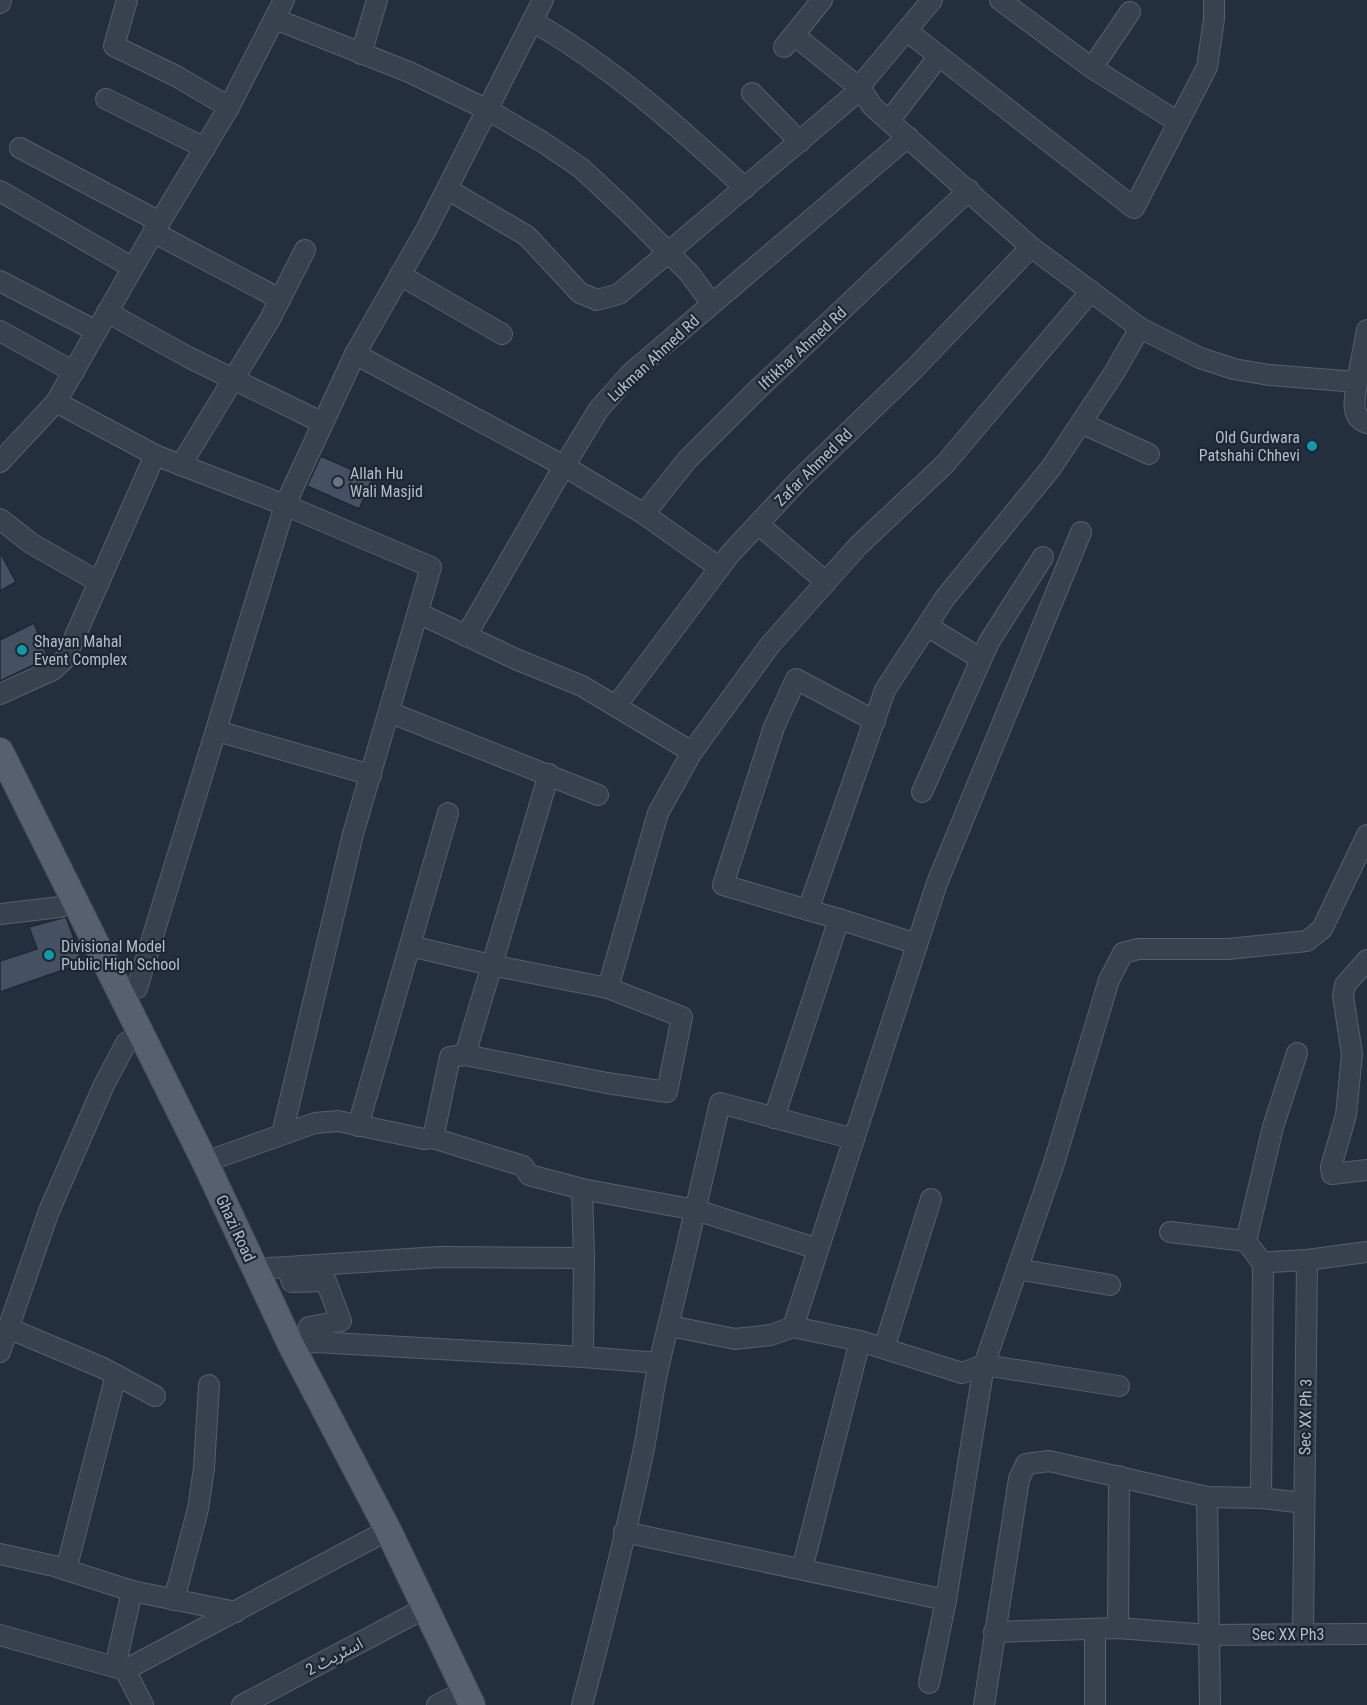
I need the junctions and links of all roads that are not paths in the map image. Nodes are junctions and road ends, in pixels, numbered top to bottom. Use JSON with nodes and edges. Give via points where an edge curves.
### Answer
{"nodes":[{"id":1,"x":127,"y":0,"type":"edge"},
{"id":2,"x":284,"y":0,"type":"edge"},
{"id":3,"x":377,"y":0,"type":"edge"},
{"id":4,"x":543,"y":0,"type":"edge"},
{"id":5,"x":822,"y":0,"type":"edge"},
{"id":6,"x":932,"y":0,"type":"edge"},
{"id":7,"x":1000,"y":0,"type":"edge"},
{"id":8,"x":1214,"y":0,"type":"edge"},
{"id":9,"x":1130,"y":12,"type":"dead end"},
{"id":10,"x":275,"y":19,"type":"junction"},
{"id":11,"x":532,"y":21,"type":"junction"},
{"id":12,"x":907,"y":31,"type":"junction"},
{"id":13,"x":362,"y":54,"type":"junction"},
{"id":14,"x":939,"y":56,"type":"junction"},
{"id":15,"x":1092,"y":68,"type":"junction"},
{"id":16,"x":861,"y":90,"type":"junction"},
{"id":17,"x":752,"y":93,"type":"dead end"},
{"id":18,"x":106,"y":99,"type":"dead end"},
{"id":19,"x":229,"y":107,"type":"junction"},
{"id":20,"x":488,"y":110,"type":"junction"},
{"id":21,"x":889,"y":121,"type":"junction"},
{"id":22,"x":1178,"y":122,"type":"junction"},
{"id":23,"x":908,"y":137,"type":"junction"},
{"id":24,"x":800,"y":142,"type":"junction"},
{"id":25,"x":20,"y":148,"type":"dead end"},
{"id":26,"x":205,"y":148,"type":"junction"},
{"id":27,"x":746,"y":188,"type":"junction"},
{"id":28,"x":447,"y":189,"type":"junction"},
{"id":29,"x":969,"y":190,"type":"junction"},
{"id":30,"x":0,"y":191,"type":"edge"},
{"id":31,"x":156,"y":227,"type":"junction"},
{"id":32,"x":1031,"y":247,"type":"junction"},
{"id":33,"x":305,"y":250,"type":"dead end"},
{"id":34,"x":669,"y":252,"type":"junction"},
{"id":35,"x":133,"y":268,"type":"junction"},
{"id":36,"x":400,"y":275,"type":"junction"},
{"id":37,"x":0,"y":281,"type":"edge"},
{"id":38,"x":1091,"y":291,"type":"junction"},
{"id":39,"x":280,"y":299,"type":"junction"},
{"id":40,"x":712,"y":304,"type":"junction"},
{"id":41,"x":107,"y":312,"type":"junction"},
{"id":42,"x":1140,"y":328,"type":"junction"},
{"id":43,"x":1367,"y":330,"type":"edge"},
{"id":44,"x":0,"y":331,"type":"edge"},
{"id":45,"x":96,"y":331,"type":"junction"},
{"id":46,"x":502,"y":334,"type":"dead end"},
{"id":47,"x":355,"y":354,"type":"junction"},
{"id":48,"x":74,"y":372,"type":"junction"},
{"id":49,"x":235,"y":380,"type":"junction"},
{"id":50,"x":1357,"y":382,"type":"junction"},
{"id":51,"x":56,"y":402,"type":"junction"},
{"id":52,"x":323,"y":423,"type":"junction"},
{"id":53,"x":1081,"y":423,"type":"junction"},
{"id":54,"x":1367,"y":423,"type":"edge"},
{"id":55,"x":1149,"y":454,"type":"dead end"},
{"id":56,"x":155,"y":455,"type":"junction"},
{"id":57,"x":0,"y":462,"type":"edge"},
{"id":58,"x":181,"y":465,"type":"junction"},
{"id":59,"x":564,"y":466,"type":"junction"},
{"id":60,"x":285,"y":505,"type":"junction"},
{"id":61,"x":644,"y":514,"type":"junction"},
{"id":62,"x":0,"y":519,"type":"edge"},
{"id":63,"x":758,"y":524,"type":"junction"},
{"id":64,"x":1081,"y":532,"type":"dead end"},
{"id":65,"x":1043,"y":556,"type":"dead end"},
{"id":66,"x":720,"y":568,"type":"junction"},
{"id":67,"x":99,"y":582,"type":"junction"},
{"id":68,"x":826,"y":582,"type":"junction"},
{"id":69,"x":418,"y":612,"type":"junction"},
{"id":70,"x":927,"y":626,"type":"junction"},
{"id":71,"x":466,"y":636,"type":"junction"},
{"id":72,"x":981,"y":658,"type":"junction"},
{"id":73,"x":0,"y":694,"type":"edge"},
{"id":74,"x":616,"y":706,"type":"junction"},
{"id":75,"x":389,"y":712,"type":"junction"},
{"id":76,"x":875,"y":721,"type":"junction"},
{"id":77,"x":217,"y":731,"type":"junction"},
{"id":78,"x":0,"y":751,"type":"edge"},
{"id":79,"x":692,"y":752,"type":"junction"},
{"id":80,"x":549,"y":774,"type":"junction"},
{"id":81,"x":371,"y":775,"type":"junction"},
{"id":82,"x":922,"y":792,"type":"dead end"},
{"id":83,"x":598,"y":795,"type":"dead end"},
{"id":84,"x":448,"y":813,"type":"dead end"},
{"id":85,"x":1367,"y":835,"type":"edge"},
{"id":86,"x":72,"y":899,"type":"junction"},
{"id":87,"x":808,"y":910,"type":"junction"},
{"id":88,"x":0,"y":914,"type":"edge"},
{"id":89,"x":839,"y":919,"type":"junction"},
{"id":90,"x":917,"y":944,"type":"junction"},
{"id":91,"x":410,"y":946,"type":"junction"},
{"id":92,"x":1367,"y":960,"type":"edge"},
{"id":93,"x":491,"y":965,"type":"junction"},
{"id":94,"x":608,"y":988,"type":"junction"},
{"id":95,"x":121,"y":996,"type":"junction"},
{"id":96,"x":140,"y":1034,"type":"junction"},
{"id":97,"x":1297,"y":1053,"type":"dead end"},
{"id":98,"x":465,"y":1055,"type":"junction"},
{"id":99,"x":774,"y":1118,"type":"junction"},
{"id":100,"x":358,"y":1126,"type":"junction"},
{"id":101,"x":282,"y":1134,"type":"junction"},
{"id":102,"x":433,"y":1138,"type":"junction"},
{"id":103,"x":854,"y":1139,"type":"junction"},
{"id":104,"x":205,"y":1162,"type":"junction"},
{"id":105,"x":1367,"y":1170,"type":"edge"},
{"id":106,"x":582,"y":1189,"type":"junction"},
{"id":107,"x":931,"y":1199,"type":"dead end"},
{"id":108,"x":696,"y":1210,"type":"junction"},
{"id":109,"x":1170,"y":1232,"type":"dead end"},
{"id":110,"x":1246,"y":1241,"type":"junction"},
{"id":111,"x":818,"y":1249,"type":"junction"},
{"id":112,"x":1367,"y":1252,"type":"edge"},
{"id":113,"x":584,"y":1258,"type":"junction"},
{"id":114,"x":1307,"y":1260,"type":"junction"},
{"id":115,"x":1263,"y":1264,"type":"junction"},
{"id":116,"x":287,"y":1267,"type":"junction"},
{"id":117,"x":1017,"y":1269,"type":"junction"},
{"id":118,"x":257,"y":1273,"type":"junction"},
{"id":119,"x":1110,"y":1285,"type":"dead end"},
{"id":120,"x":670,"y":1326,"type":"junction"},
{"id":121,"x":793,"y":1327,"type":"junction"},
{"id":122,"x":8,"y":1328,"type":"junction"},
{"id":123,"x":860,"y":1341,"type":"junction"},
{"id":124,"x":303,"y":1343,"type":"junction"},
{"id":125,"x":884,"y":1348,"type":"junction"},
{"id":126,"x":0,"y":1352,"type":"edge"},
{"id":127,"x":583,"y":1357,"type":"junction"},
{"id":128,"x":659,"y":1363,"type":"junction"},
{"id":129,"x":984,"y":1365,"type":"junction"},
{"id":130,"x":116,"y":1375,"type":"junction"},
{"id":131,"x":209,"y":1385,"type":"dead end"},
{"id":132,"x":1119,"y":1386,"type":"dead end"},
{"id":133,"x":155,"y":1396,"type":"dead end"},
{"id":134,"x":1119,"y":1476,"type":"junction"},
{"id":135,"x":1207,"y":1497,"type":"junction"},
{"id":136,"x":1261,"y":1498,"type":"junction"},
{"id":137,"x":1304,"y":1503,"type":"junction"},
{"id":138,"x":388,"y":1530,"type":"junction"},
{"id":139,"x":624,"y":1532,"type":"junction"},
{"id":140,"x":0,"y":1554,"type":"edge"},
{"id":141,"x":802,"y":1569,"type":"junction"},
{"id":142,"x":66,"y":1570,"type":"junction"},
{"id":143,"x":132,"y":1591,"type":"junction"},
{"id":144,"x":174,"y":1600,"type":"junction"},
{"id":145,"x":946,"y":1600,"type":"junction"},
{"id":146,"x":425,"y":1608,"type":"junction"},
{"id":147,"x":236,"y":1612,"type":"junction"},
{"id":148,"x":1118,"y":1628,"type":"junction"},
{"id":149,"x":1095,"y":1629,"type":"junction"},
{"id":150,"x":994,"y":1632,"type":"junction"},
{"id":151,"x":1302,"y":1634,"type":"junction"},
{"id":152,"x":1367,"y":1634,"type":"edge"},
{"id":153,"x":0,"y":1635,"type":"edge"},
{"id":154,"x":1209,"y":1635,"type":"junction"},
{"id":155,"x":120,"y":1669,"type":"junction"},
{"id":156,"x":929,"y":1683,"type":"dead end"},
{"id":157,"x":469,"y":1698,"type":"edge"},
{"id":158,"x":143,"y":1705,"type":"edge"},
{"id":159,"x":242,"y":1705,"type":"edge"},
{"id":160,"x":437,"y":1705,"type":"edge"},
{"id":161,"x":582,"y":1705,"type":"edge"},
{"id":162,"x":984,"y":1705,"type":"edge"},
{"id":163,"x":1095,"y":1705,"type":"edge"},
{"id":164,"x":1210,"y":1705,"type":"edge"}],
"edges":[{"from":1,"to":19,"type":"street","via":[[114,46]]},
{"from":2,"to":10,"type":"street"},
{"from":3,"to":13,"type":"street"},
{"from":4,"to":11,"type":"street"},
{"from":5,"to":16,"type":"street","via":[[789,41]]},
{"from":6,"to":12,"type":"street"},
{"from":7,"to":15,"type":"street"},
{"from":8,"to":22,"type":"street","via":[[1208,67]]},
{"from":9,"to":15,"type":"street"},
{"from":10,"to":13,"type":"street"},
{"from":10,"to":19,"type":"street"},
{"from":11,"to":20,"type":"street"},
{"from":11,"to":27,"type":"street","via":[[624,81]]},
{"from":12,"to":14,"type":"street"},
{"from":12,"to":16,"type":"street"},
{"from":13,"to":20,"type":"street"},
{"from":14,"to":21,"type":"street"},
{"from":14,"to":22,"type":"street","via":[[1134,208]]},
{"from":15,"to":22,"type":"street"},
{"from":16,"to":21,"type":"street"},
{"from":16,"to":24,"type":"street"},
{"from":17,"to":24,"type":"street"},
{"from":18,"to":26,"type":"street"},
{"from":19,"to":26,"type":"street"},
{"from":20,"to":28,"type":"street"},
{"from":20,"to":34,"type":"street","via":[[581,168]]},
{"from":21,"to":23,"type":"street"},
{"from":23,"to":29,"type":"street"},
{"from":23,"to":40,"type":"street","name":"Lukman Ahmed Rd"},
{"from":24,"to":27,"type":"street"},
{"from":25,"to":31,"type":"street"},
{"from":26,"to":31,"type":"street"},
{"from":27,"to":34,"type":"street"},
{"from":28,"to":34,"type":"street","via":[[527,236],[580,293],[597,300],[619,294]]},
{"from":28,"to":36,"type":"street"},
{"from":29,"to":32,"type":"street"},
{"from":29,"to":61,"type":"street","name":"Iftikhar Ahmed Rd","via":[[756,391],[687,460]]},
{"from":30,"to":35,"type":"street"},
{"from":31,"to":35,"type":"street"},
{"from":31,"to":39,"type":"street"},
{"from":32,"to":38,"type":"street"},
{"from":32,"to":63,"type":"street","name":"Zafar Ahmed Rd"},
{"from":33,"to":39,"type":"street"},
{"from":34,"to":40,"type":"street"},
{"from":35,"to":41,"type":"street"},
{"from":36,"to":46,"type":"street"},
{"from":36,"to":47,"type":"street"},
{"from":37,"to":45,"type":"street"},
{"from":38,"to":42,"type":"street"},
{"from":38,"to":68,"type":"street","via":[[945,464],[858,546]]},
{"from":39,"to":49,"type":"street"},
{"from":40,"to":59,"type":"street","name":"Lukman Ahmed Rd","via":[[631,373],[599,409]]},
{"from":41,"to":45,"type":"street"},
{"from":41,"to":49,"type":"street"},
{"from":42,"to":50,"type":"street","via":[[1200,358],[1234,369]]},
{"from":42,"to":53,"type":"street"},
{"from":43,"to":50,"type":"street"},
{"from":44,"to":48,"type":"street"},
{"from":45,"to":48,"type":"street"},
{"from":47,"to":52,"type":"street"},
{"from":47,"to":59,"type":"street"},
{"from":48,"to":51,"type":"street"},
{"from":49,"to":52,"type":"street"},
{"from":49,"to":58,"type":"street"},
{"from":50,"to":54,"type":"street","via":[[1354,412]]},
{"from":51,"to":56,"type":"street"},
{"from":51,"to":57,"type":"street"},
{"from":52,"to":60,"type":"street"},
{"from":53,"to":55,"type":"street"},
{"from":53,"to":70,"type":"street","via":[[1051,468],[945,598]]},
{"from":56,"to":58,"type":"street"},
{"from":56,"to":67,"type":"street"},
{"from":58,"to":60,"type":"street"},
{"from":59,"to":61,"type":"street"},
{"from":59,"to":71,"type":"street","name":"Lukman Ahmed Rd"},
{"from":60,"to":69,"type":"street","via":[[430,567]]},
{"from":60,"to":77,"type":"street"},
{"from":61,"to":66,"type":"street"},
{"from":62,"to":67,"type":"street","via":[[32,544]]},
{"from":63,"to":66,"type":"street","name":"Zafar Ahmed Rd"},
{"from":63,"to":68,"type":"street"},
{"from":64,"to":90,"type":"street","via":[[937,883]]},
{"from":65,"to":72,"type":"street"},
{"from":66,"to":74,"type":"street","name":"Zafar Ahmed Rd"},
{"from":67,"to":73,"type":"street","via":[[65,659],[53,670]]},
{"from":68,"to":79,"type":"street","via":[[770,645]]},
{"from":69,"to":71,"type":"street"},
{"from":69,"to":75,"type":"street"},
{"from":70,"to":72,"type":"street"},
{"from":70,"to":76,"type":"street","via":[[885,690]]},
{"from":71,"to":74,"type":"street","via":[[582,686]]},
{"from":72,"to":82,"type":"street"},
{"from":74,"to":79,"type":"street"},
{"from":75,"to":80,"type":"street"},
{"from":75,"to":81,"type":"street"},
{"from":76,"to":87,"type":"street"},
{"from":76,"to":87,"type":"street","via":[[796,678],[774,727],[723,885]]},
{"from":77,"to":81,"type":"street"},
{"from":77,"to":95,"type":"street","via":[[137,988]]},
{"from":78,"to":86,"type":"main road","name":"Ghazi Road"},
{"from":79,"to":94,"type":"street","via":[[658,813]]},
{"from":80,"to":83,"type":"street"},
{"from":80,"to":93,"type":"street"},
{"from":81,"to":101,"type":"street","via":[[353,834]]},
{"from":84,"to":91,"type":"street"},
{"from":85,"to":117,"type":"street","via":[[1322,929],[1307,941],[1228,948],[1138,949],[1123,953],[1110,980]]},
{"from":86,"to":88,"type":"street","via":[[60,907]]},
{"from":86,"to":95,"type":"main road","name":"Ghazi Road"},
{"from":87,"to":89,"type":"street"},
{"from":89,"to":90,"type":"street"},
{"from":89,"to":99,"type":"street"},
{"from":90,"to":103,"type":"street"},
{"from":91,"to":93,"type":"street"},
{"from":91,"to":100,"type":"street"},
{"from":92,"to":105,"type":"street","via":[[1345,985],[1343,996],[1352,1054],[1346,1115],[1331,1167],[1332,1174]]},
{"from":93,"to":94,"type":"street"},
{"from":93,"to":98,"type":"street"},
{"from":94,"to":98,"type":"street","via":[[682,1017],[667,1092]]},
{"from":95,"to":96,"type":"main road","name":"Ghazi Road"},
{"from":96,"to":104,"type":"main road","name":"Ghazi Road"},
{"from":96,"to":122,"type":"street","via":[[126,1042],[103,1087],[49,1211]]},
{"from":97,"to":110,"type":"street","via":[[1273,1127]]},
{"from":98,"to":102,"type":"street","via":[[450,1057]]},
{"from":99,"to":103,"type":"street"},
{"from":99,"to":108,"type":"street","via":[[720,1103]]},
{"from":100,"to":101,"type":"street","via":[[339,1121],[315,1123]]},
{"from":100,"to":102,"type":"street","via":[[424,1140]]},
{"from":101,"to":104,"type":"street"},
{"from":102,"to":106,"type":"street","via":[[523,1166],[529,1175]]},
{"from":103,"to":111,"type":"street"},
{"from":104,"to":118,"type":"main road","name":"Ghazi Road"},
{"from":106,"to":108,"type":"street"},
{"from":106,"to":113,"type":"street"},
{"from":107,"to":125,"type":"street"},
{"from":108,"to":111,"type":"street"},
{"from":108,"to":120,"type":"street"},
{"from":109,"to":110,"type":"street"},
{"from":110,"to":115,"type":"street"},
{"from":111,"to":121,"type":"street"},
{"from":112,"to":114,"type":"street"},
{"from":113,"to":116,"type":"street","via":[[439,1257]]},
{"from":113,"to":127,"type":"street"},
{"from":114,"to":115,"type":"street"},
{"from":114,"to":137,"type":"street","name":"Sec XX Ph 3"},
{"from":115,"to":136,"type":"street"},
{"from":116,"to":118,"type":"street"},
{"from":116,"to":124,"type":"street","via":[[292,1282],[326,1281],[341,1321],[309,1327]]},
{"from":117,"to":119,"type":"street"},
{"from":117,"to":129,"type":"street"},
{"from":118,"to":124,"type":"main road","name":"Ghazi Road"},
{"from":120,"to":121,"type":"street","via":[[735,1340]]},
{"from":120,"to":128,"type":"street"},
{"from":121,"to":123,"type":"street"},
{"from":122,"to":126,"type":"street"},
{"from":122,"to":130,"type":"street"},
{"from":123,"to":125,"type":"street"},
{"from":123,"to":141,"type":"street"},
{"from":124,"to":127,"type":"street"},
{"from":124,"to":138,"type":"main road","name":"Ghazi Road"},
{"from":125,"to":129,"type":"street","via":[[962,1373]]},
{"from":127,"to":128,"type":"street"},
{"from":128,"to":139,"type":"street"},
{"from":129,"to":132,"type":"street"},
{"from":129,"to":145,"type":"street"},
{"from":130,"to":133,"type":"street"},
{"from":130,"to":142,"type":"street"},
{"from":131,"to":144,"type":"street","via":[[204,1468]]},
{"from":134,"to":135,"type":"street"},
{"from":134,"to":148,"type":"street"},
{"from":134,"to":150,"type":"street","via":[[1049,1461],[1026,1464],[1019,1479]]},
{"from":135,"to":136,"type":"street"},
{"from":135,"to":154,"type":"street"},
{"from":136,"to":137,"type":"street"},
{"from":137,"to":151,"type":"street","name":"Sec XX Ph 3"},
{"from":138,"to":146,"type":"main road","name":"Ghazi Road"},
{"from":138,"to":147,"type":"street"},
{"from":139,"to":141,"type":"street"},
{"from":139,"to":161,"type":"street"},
{"from":140,"to":142,"type":"street"},
{"from":141,"to":145,"type":"street"},
{"from":142,"to":143,"type":"street"},
{"from":143,"to":144,"type":"street"},
{"from":143,"to":155,"type":"street"},
{"from":144,"to":147,"type":"street"},
{"from":145,"to":156,"type":"street"},
{"from":146,"to":157,"type":"main road","name":"Ghazi Road"},
{"from":146,"to":159,"type":"street","name":"اسٹریٹ 2"},
{"from":147,"to":155,"type":"street"},
{"from":148,"to":149,"type":"street","name":"Sec XX Ph3"},
{"from":148,"to":154,"type":"street","name":"Sec XX Ph3"},
{"from":149,"to":150,"type":"street","name":"Sec XX Ph3"},
{"from":149,"to":163,"type":"street"},
{"from":150,"to":162,"type":"street"},
{"from":151,"to":152,"type":"street","name":"Sec XX Ph3"},
{"from":151,"to":154,"type":"street","name":"Sec XX Ph3"},
{"from":153,"to":155,"type":"street"},
{"from":154,"to":164,"type":"street"},
{"from":155,"to":158,"type":"street"},
{"from":157,"to":160,"type":"street"}]}
